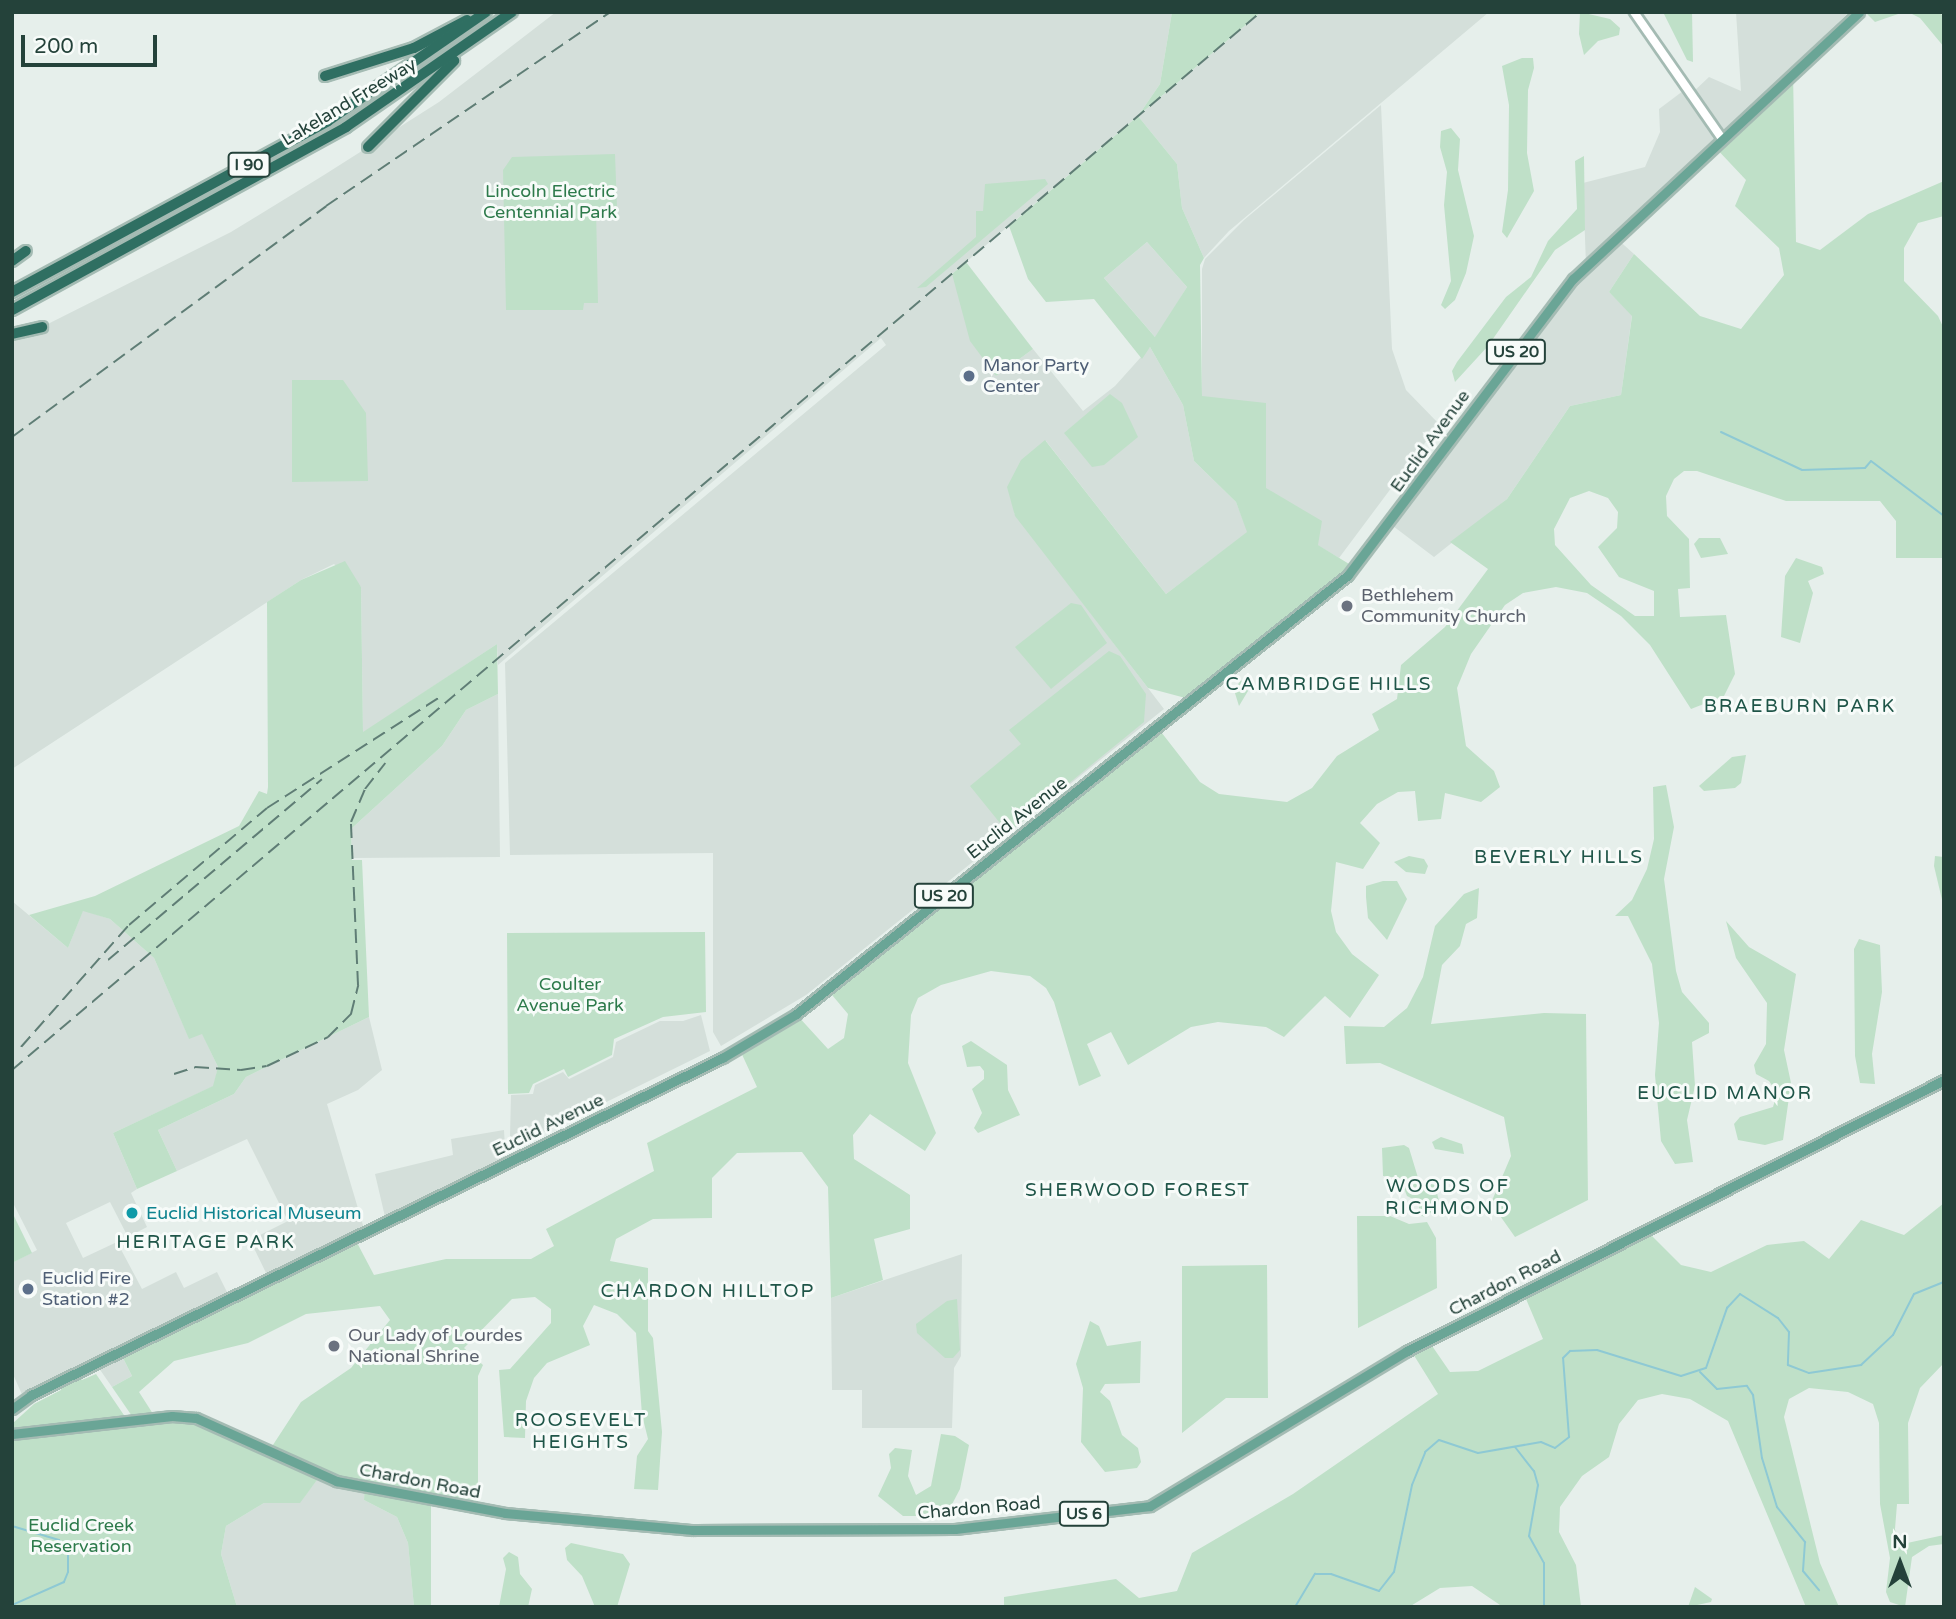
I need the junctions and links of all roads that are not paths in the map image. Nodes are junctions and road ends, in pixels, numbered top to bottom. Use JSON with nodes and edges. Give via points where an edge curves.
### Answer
{"nodes":[{"id":1,"x":486,"y":12,"type":"edge"},
{"id":2,"x":512,"y":12,"type":"edge"},
{"id":3,"x":1634,"y":12,"type":"edge"},
{"id":4,"x":1859,"y":12,"type":"edge"},
{"id":5,"x":476,"y":16,"type":"edge"},
{"id":6,"x":474,"y":40,"type":"junction"},
{"id":7,"x":326,"y":76,"type":"dead end"},
{"id":8,"x":1721,"y":138,"type":"junction"},
{"id":9,"x":368,"y":147,"type":"dead end"},
{"id":10,"x":26,"y":251,"type":"dead end"},
{"id":11,"x":12,"y":261,"type":"edge"},
{"id":12,"x":12,"y":292,"type":"edge"},
{"id":13,"x":12,"y":310,"type":"edge"},
{"id":14,"x":42,"y":327,"type":"dead end"},
{"id":15,"x":12,"y":334,"type":"edge"},
{"id":16,"x":1944,"y":1080,"type":"edge"},
{"id":17,"x":12,"y":1409,"type":"edge"},
{"id":18,"x":12,"y":1434,"type":"edge"}],
"edges":[{"from":1,"to":5,"type":"highway","name":"Lakeland Freeway","number":"I 90"},
{"from":2,"to":6,"type":"highway","name":"Lakeland Freeway","number":"I 90"},
{"from":3,"to":8,"type":"main road"},
{"from":4,"to":8,"type":"main road","name":"Euclid Avenue","number":"US 20"},
{"from":5,"to":7,"type":"highway","via":[[414,48]]},
{"from":5,"to":12,"type":"highway","name":"Lakeland Freeway","number":"I 90","via":[[328,121]]},
{"from":6,"to":9,"type":"highway"},
{"from":6,"to":13,"type":"highway","name":"Lakeland Freeway","number":"I 90","via":[[346,127]]},
{"from":8,"to":17,"type":"main road","name":"Euclid Avenue","number":"US 20","via":[[1573,279],[1348,575],[796,1014],[722,1058],[31,1395]]},
{"from":10,"to":11,"type":"highway"},
{"from":14,"to":15,"type":"highway"},
{"from":16,"to":18,"type":"main road","name":"Chardon Road","number":"US 6","via":[[1406,1351],[1150,1506],[943,1529],[693,1530],[505,1513],[336,1481],[196,1418],[172,1416]]}]}
